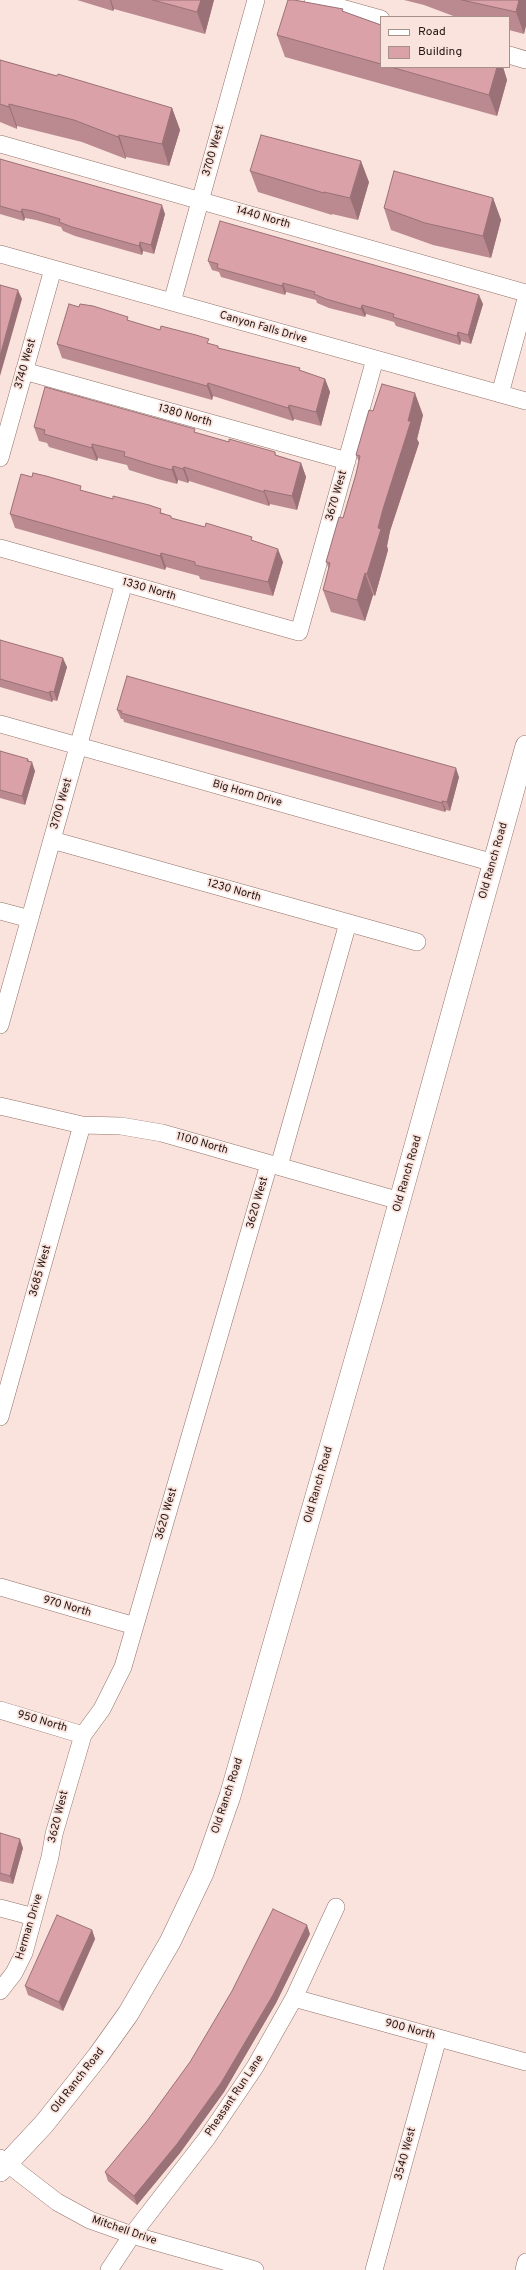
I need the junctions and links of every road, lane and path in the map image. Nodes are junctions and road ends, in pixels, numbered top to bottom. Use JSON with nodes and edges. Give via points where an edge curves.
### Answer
{"nodes":[{"id":1,"x":256,"y":0,"type":"edge"},
{"id":2,"x":313,"y":0,"type":"edge"},
{"id":3,"x":380,"y":19,"type":"edge"},
{"id":4,"x":510,"y":55,"type":"edge"},
{"id":5,"x":526,"y":60,"type":"edge"},
{"id":6,"x":0,"y":144,"type":"edge"},
{"id":7,"x":200,"y":200,"type":"junction"},
{"id":8,"x":0,"y":254,"type":"edge"},
{"id":9,"x":53,"y":269,"type":"junction"},
{"id":10,"x":526,"y":293,"type":"edge"},
{"id":11,"x":526,"y":299,"type":"edge"},
{"id":12,"x":172,"y":302,"type":"junction"},
{"id":13,"x":375,"y":359,"type":"junction"},
{"id":14,"x":24,"y":371,"type":"junction"},
{"id":15,"x":500,"y":394,"type":"junction"},
{"id":16,"x":526,"y":401,"type":"edge"},
{"id":17,"x":0,"y":458,"type":"edge"},
{"id":18,"x":347,"y":461,"type":"junction"},
{"id":19,"x":0,"y":548,"type":"edge"},
{"id":20,"x":124,"y":583,"type":"junction"},
{"id":21,"x":299,"y":632,"type":"joint"},
{"id":22,"x":0,"y":724,"type":"edge"},
{"id":23,"x":78,"y":746,"type":"junction"},
{"id":24,"x":526,"y":746,"type":"edge"},
{"id":25,"x":52,"y":840,"type":"junction"},
{"id":26,"x":494,"y":863,"type":"junction"},
{"id":27,"x":0,"y":911,"type":"edge"},
{"id":28,"x":30,"y":919,"type":"junction"},
{"id":29,"x":348,"y":923,"type":"junction"},
{"id":30,"x":417,"y":942,"type":"dead end"},
{"id":31,"x":0,"y":1025,"type":"edge"},
{"id":32,"x":0,"y":1106,"type":"edge"},
{"id":33,"x":82,"y":1125,"type":"junction"},
{"id":34,"x":274,"y":1165,"type":"junction"},
{"id":35,"x":400,"y":1201,"type":"junction"},
{"id":36,"x":0,"y":1417,"type":"edge"},
{"id":37,"x":0,"y":1587,"type":"edge"},
{"id":38,"x":135,"y":1626,"type":"junction"},
{"id":39,"x":0,"y":1710,"type":"edge"},
{"id":40,"x":83,"y":1735,"type":"junction"},
{"id":41,"x":50,"y":1857,"type":"joint"},
{"id":42,"x":336,"y":1907,"type":"dead end"},
{"id":43,"x":0,"y":1908,"type":"edge"},
{"id":44,"x":34,"y":1917,"type":"junction"},
{"id":45,"x":0,"y":1991,"type":"edge"},
{"id":46,"x":294,"y":1998,"type":"junction"},
{"id":47,"x":438,"y":2038,"type":"junction"},
{"id":48,"x":526,"y":2062,"type":"edge"},
{"id":49,"x":2,"y":2164,"type":"edge"},
{"id":50,"x":132,"y":2235,"type":"junction"},
{"id":51,"x":526,"y":2262,"type":"edge"},
{"id":52,"x":109,"y":2270,"type":"edge"},
{"id":53,"x":255,"y":2270,"type":"edge"},
{"id":54,"x":374,"y":2270,"type":"edge"},
{"id":55,"x":524,"y":2270,"type":"edge"}],
"edges":[{"from":1,"to":7,"type":"street","name":"3700 West"},
{"from":2,"to":3,"type":"street"},
{"from":4,"to":5,"type":"street"},
{"from":6,"to":7,"type":"street","name":"1440 North"},
{"from":7,"to":10,"type":"street","name":"1440 North"},
{"from":7,"to":12,"type":"street","name":"3700 West"},
{"from":8,"to":9,"type":"street","name":"Canyon Falls Drive"},
{"from":9,"to":12,"type":"street","name":"Canyon Falls Drive"},
{"from":9,"to":14,"type":"street","name":"3740 West"},
{"from":11,"to":15,"type":"street"},
{"from":12,"to":13,"type":"street","name":"Canyon Falls Drive"},
{"from":13,"to":15,"type":"street","name":"Canyon Falls Drive"},
{"from":13,"to":18,"type":"street","name":"3670 West"},
{"from":14,"to":17,"type":"street","name":"3740 West"},
{"from":14,"to":18,"type":"street","name":"1380 North"},
{"from":15,"to":16,"type":"street","name":"Canyon Falls Drive"},
{"from":18,"to":21,"type":"street","name":"3670 West"},
{"from":19,"to":20,"type":"street","name":"1330 North"},
{"from":20,"to":21,"type":"street","name":"1330 North"},
{"from":20,"to":23,"type":"street","name":"3700 West"},
{"from":22,"to":23,"type":"street","name":"Big Horn Drive"},
{"from":23,"to":25,"type":"street","name":"3700 West"},
{"from":23,"to":26,"type":"street","name":"Big Horn Drive"},
{"from":24,"to":26,"type":"street","name":"Old Ranch Road"},
{"from":25,"to":28,"type":"street","name":"3700 West"},
{"from":25,"to":29,"type":"street","name":"1230 North"},
{"from":26,"to":35,"type":"street","name":"Old Ranch Road"},
{"from":27,"to":28,"type":"street"},
{"from":28,"to":31,"type":"street","name":"3700 West"},
{"from":29,"to":30,"type":"street","name":"1230 North"},
{"from":29,"to":34,"type":"street","name":"3620 West"},
{"from":32,"to":33,"type":"street","name":"1100 North"},
{"from":33,"to":34,"type":"street","name":"1100 North","via":[[103,1124],[140,1129]]},
{"from":33,"to":36,"type":"street","name":"3685 West"},
{"from":34,"to":35,"type":"street","name":"1100 North"},
{"from":34,"to":38,"type":"street","name":"3620 West"},
{"from":35,"to":49,"type":"street","name":"Old Ranch Road","via":[[230,1796],[202,1873],[170,1942],[128,2014],[44,2124]]},
{"from":37,"to":38,"type":"street","name":"970 North"},
{"from":38,"to":40,"type":"street","name":"3620 West","via":[[123,1667],[102,1709]]},
{"from":39,"to":40,"type":"street","name":"950 North"},
{"from":40,"to":41,"type":"street","name":"3620 West","via":[[54,1834]]},
{"from":41,"to":44,"type":"street","name":"Herman Drive"},
{"from":42,"to":46,"type":"street","name":"Pheasant Run Lane"},
{"from":43,"to":44,"type":"street"},
{"from":44,"to":45,"type":"street","name":"Herman Drive","via":[[20,1963]]},
{"from":46,"to":47,"type":"street","name":"900 North"},
{"from":46,"to":50,"type":"street","name":"Pheasant Run Lane","via":[[232,2102]]},
{"from":47,"to":48,"type":"street","name":"900 North"},
{"from":47,"to":54,"type":"street","name":"3540 West"},
{"from":49,"to":50,"type":"street","name":"Mitchell Drive","via":[[74,2213]]},
{"from":50,"to":52,"type":"street","name":"Pheasant Run Lane"},
{"from":50,"to":53,"type":"street","name":"Mitchell Drive"},
{"from":51,"to":55,"type":"street"}]}
